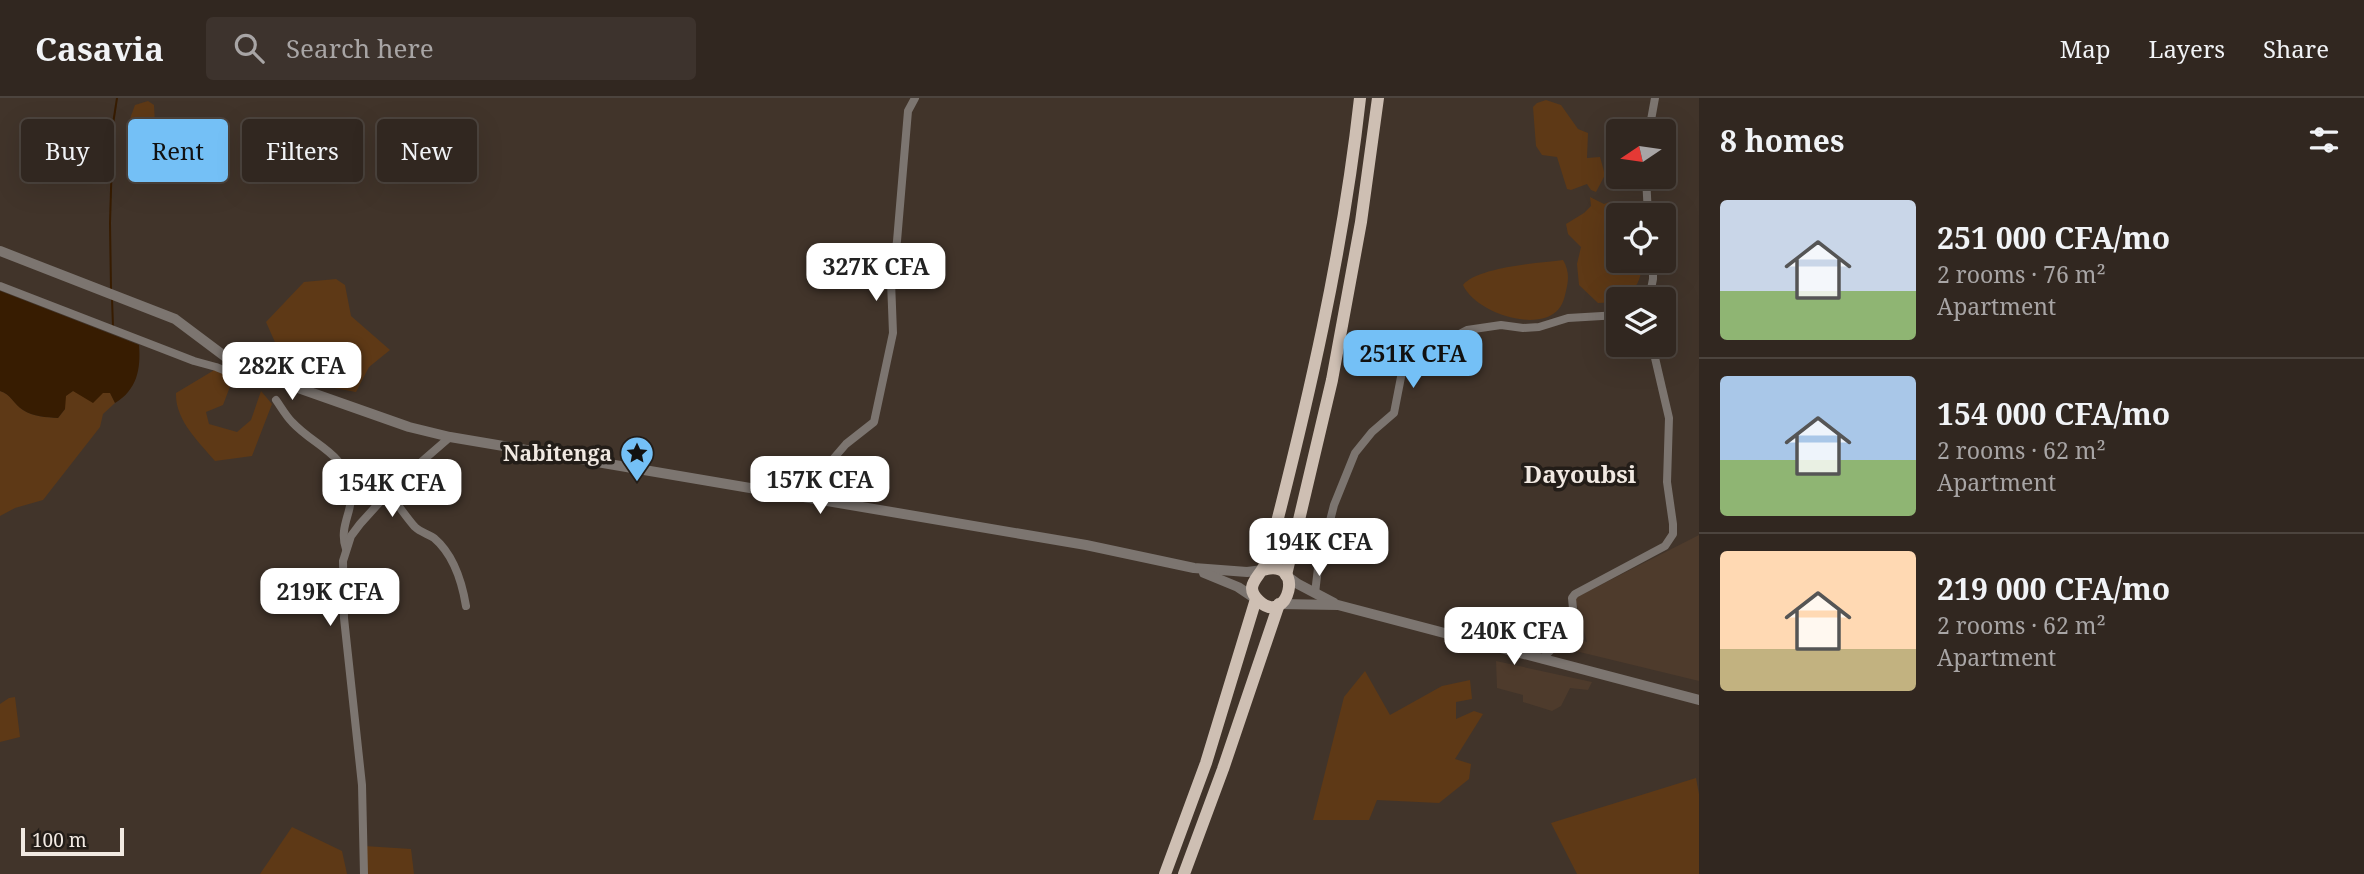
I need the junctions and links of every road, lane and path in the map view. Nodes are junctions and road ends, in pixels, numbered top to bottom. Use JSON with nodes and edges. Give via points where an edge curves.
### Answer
{"nodes":[{"id":1,"x":915,"y":98,"type":"edge"},
{"id":2,"x":1360,"y":98,"type":"edge"},
{"id":3,"x":1378,"y":98,"type":"edge"},
{"id":4,"x":1655,"y":98,"type":"edge"},
{"id":5,"x":1651,"y":119,"type":"edge"},
{"id":6,"x":0,"y":251,"type":"edge"},
{"id":7,"x":0,"y":286,"type":"edge"},
{"id":8,"x":1606,"y":315,"type":"edge"},
{"id":9,"x":1655,"y":357,"type":"edge"},
{"id":10,"x":273,"y":378,"type":"junction"},
{"id":11,"x":276,"y":400,"type":"dead end"},
{"id":12,"x":450,"y":437,"type":"junction"},
{"id":13,"x":388,"y":493,"type":"junction"},
{"id":14,"x":785,"y":494,"type":"junction"},
{"id":15,"x":346,"y":549,"type":"junction"},
{"id":16,"x":1194,"y":568,"type":"junction"},
{"id":17,"x":1263,"y":570,"type":"junction"},
{"id":18,"x":1286,"y":575,"type":"junction"},
{"id":19,"x":1315,"y":593,"type":"junction"},
{"id":20,"x":1256,"y":599,"type":"junction"},
{"id":21,"x":1279,"y":604,"type":"junction"},
{"id":22,"x":1338,"y":605,"type":"junction"},
{"id":23,"x":466,"y":606,"type":"dead end"},
{"id":24,"x":1542,"y":659,"type":"junction"},
{"id":25,"x":1699,"y":700,"type":"edge"},
{"id":26,"x":364,"y":874,"type":"edge"},
{"id":27,"x":1164,"y":874,"type":"edge"},
{"id":28,"x":1184,"y":874,"type":"edge"}],
"edges":[{"from":1,"to":14,"type":"street","via":[[908,111],[891,281],[893,332],[873,422],[821,473]]},
{"from":2,"to":17,"type":"highway","via":[[1332,277],[1292,466]]},
{"from":3,"to":18,"type":"highway","via":[[1337,354]]},
{"from":4,"to":5,"type":"street"},
{"from":6,"to":10,"type":"street","via":[[175,319],[228,358]]},
{"from":7,"to":10,"type":"street","via":[[241,377]]},
{"from":8,"to":19,"type":"street","via":[[1531,328],[1501,325],[1467,330],[1409,365],[1402,372],[1394,413],[1355,453],[1334,505]]},
{"from":9,"to":24,"type":"street","via":[[1669,418],[1667,482],[1672,534],[1665,546],[1575,594],[1570,631]]},
{"from":10,"to":12,"type":"street","via":[[372,415]]},
{"from":11,"to":15,"type":"street","via":[[293,423],[341,463],[351,493],[342,538]]},
{"from":12,"to":13,"type":"street"},
{"from":12,"to":14,"type":"street"},
{"from":13,"to":15,"type":"street","via":[[351,536]]},
{"from":13,"to":23,"type":"street","via":[[416,529],[445,549]]},
{"from":14,"to":16,"type":"street"},
{"from":15,"to":26,"type":"street","via":[[343,603],[362,785]]},
{"from":16,"to":17,"type":"street"},
{"from":16,"to":20,"type":"street"},
{"from":17,"to":18,"type":"highway","via":[[1275,569]]},
{"from":17,"to":20,"type":"highway","via":[[1253,583]]},
{"from":18,"to":19,"type":"street"},
{"from":18,"to":21,"type":"highway","via":[[1290,592]]},
{"from":19,"to":22,"type":"street"},
{"from":20,"to":21,"type":"highway","via":[[1267,606]]},
{"from":20,"to":27,"type":"highway","via":[[1206,763]]},
{"from":21,"to":22,"type":"street"},
{"from":21,"to":28,"type":"highway"},
{"from":22,"to":24,"type":"street"},
{"from":24,"to":25,"type":"street"}]}
